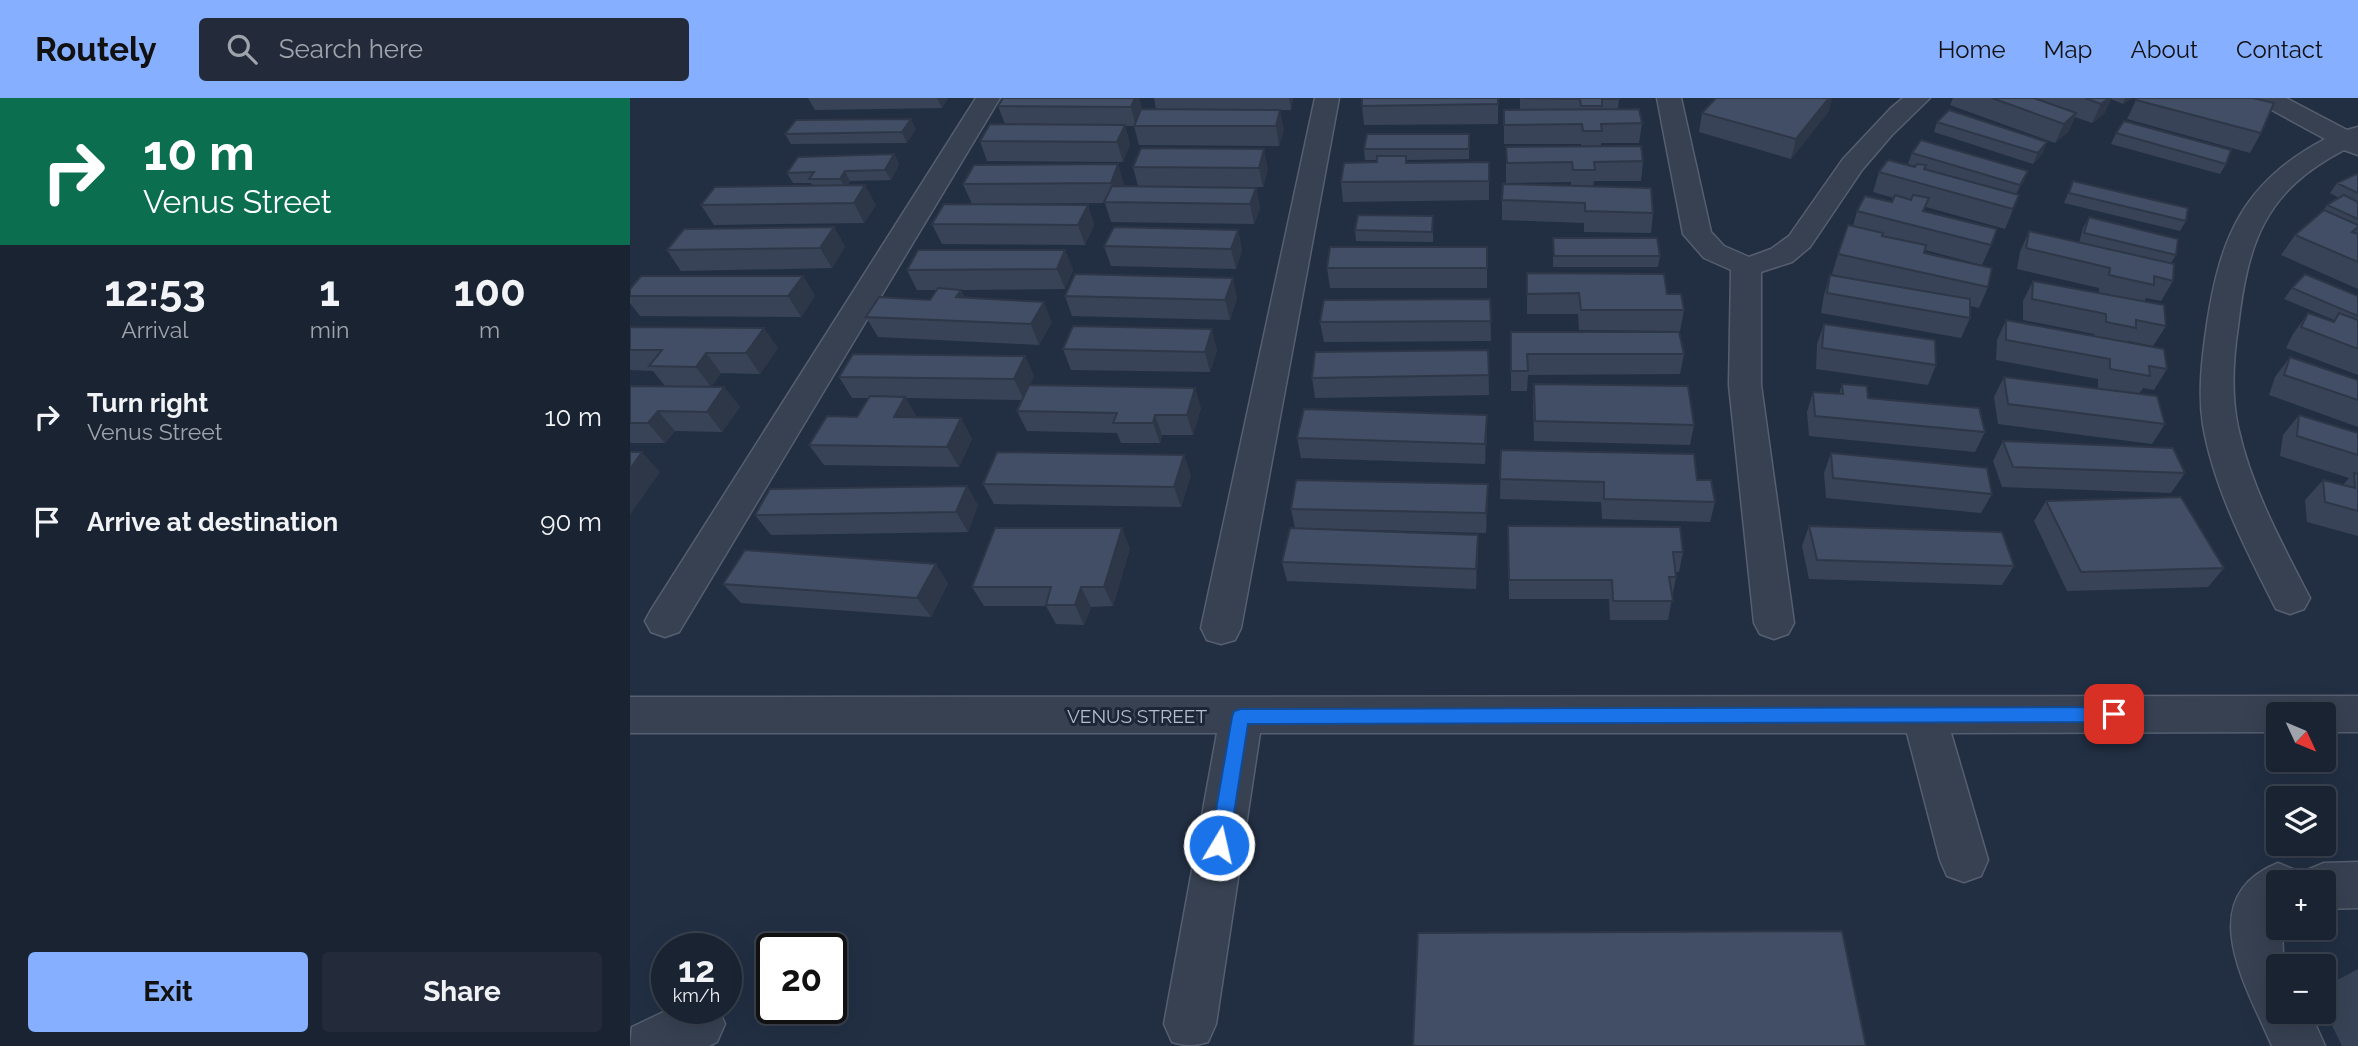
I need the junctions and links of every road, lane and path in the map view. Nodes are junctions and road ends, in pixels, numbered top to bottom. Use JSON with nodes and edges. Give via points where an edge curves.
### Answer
{"nodes":[{"id":1,"x":988,"y":98,"type":"edge"},
{"id":2,"x":1327,"y":98,"type":"edge"},
{"id":3,"x":1669,"y":98,"type":"edge"},
{"id":4,"x":1918,"y":98,"type":"edge"},
{"id":5,"x":2268,"y":98,"type":"edge"},
{"id":6,"x":2353,"y":140,"type":"edge"},
{"id":7,"x":1745,"y":266,"type":"junction"},
{"id":8,"x":2290,"y":598,"type":"dead end"},
{"id":9,"x":665,"y":621,"type":"dead end"},
{"id":10,"x":1774,"y":623,"type":"dead end"},
{"id":11,"x":1221,"y":628,"type":"dead end"},
{"id":12,"x":2358,"y":714,"type":"edge"},
{"id":13,"x":630,"y":715,"type":"edge"},
{"id":14,"x":1924,"y":715,"type":"junction"},
{"id":15,"x":1241,"y":717,"type":"junction"},
{"id":16,"x":1964,"y":860,"type":"dead end"},
{"id":17,"x":2358,"y":885,"type":"edge"},
{"id":18,"x":2336,"y":886,"type":"edge"},
{"id":19,"x":2266,"y":897,"type":"edge"},
{"id":20,"x":2266,"y":973,"type":"edge"},
{"id":21,"x":699,"y":1024,"type":"dead end"},
{"id":22,"x":1190,"y":1024,"type":"dead end"},
{"id":23,"x":2289,"y":1024,"type":"edge"},
{"id":24,"x":651,"y":1046,"type":"edge"},
{"id":25,"x":2299,"y":1046,"type":"edge"}],
"edges":[{"from":1,"to":9,"type":"street"},
{"from":2,"to":11,"type":"street"},
{"from":3,"to":7,"type":"street","via":[[1697,234],[1714,252]]},
{"from":4,"to":7,"type":"street","via":[[1854,161],[1800,241],[1778,259]]},
{"from":5,"to":6,"type":"street"},
{"from":6,"to":8,"type":"street","via":[[2328,145],[2301,162],[2254,216],[2232,265],[2219,352],[2217,402],[2224,440],[2250,515]]},
{"from":7,"to":10,"type":"street","via":[[1745,385]]},
{"from":12,"to":14,"type":"street","name":"VENUS STREET"},
{"from":13,"to":15,"type":"street","name":"VENUS STREET"},
{"from":14,"to":15,"type":"street","name":"VENUS STREET"},
{"from":14,"to":16,"type":"street"},
{"from":15,"to":22,"type":"street"},
{"from":17,"to":18,"type":"street"},
{"from":19,"to":20,"type":"street","via":[[2257,905],[2258,955]]},
{"from":21,"to":24,"type":"street"},
{"from":23,"to":25,"type":"street"}]}
